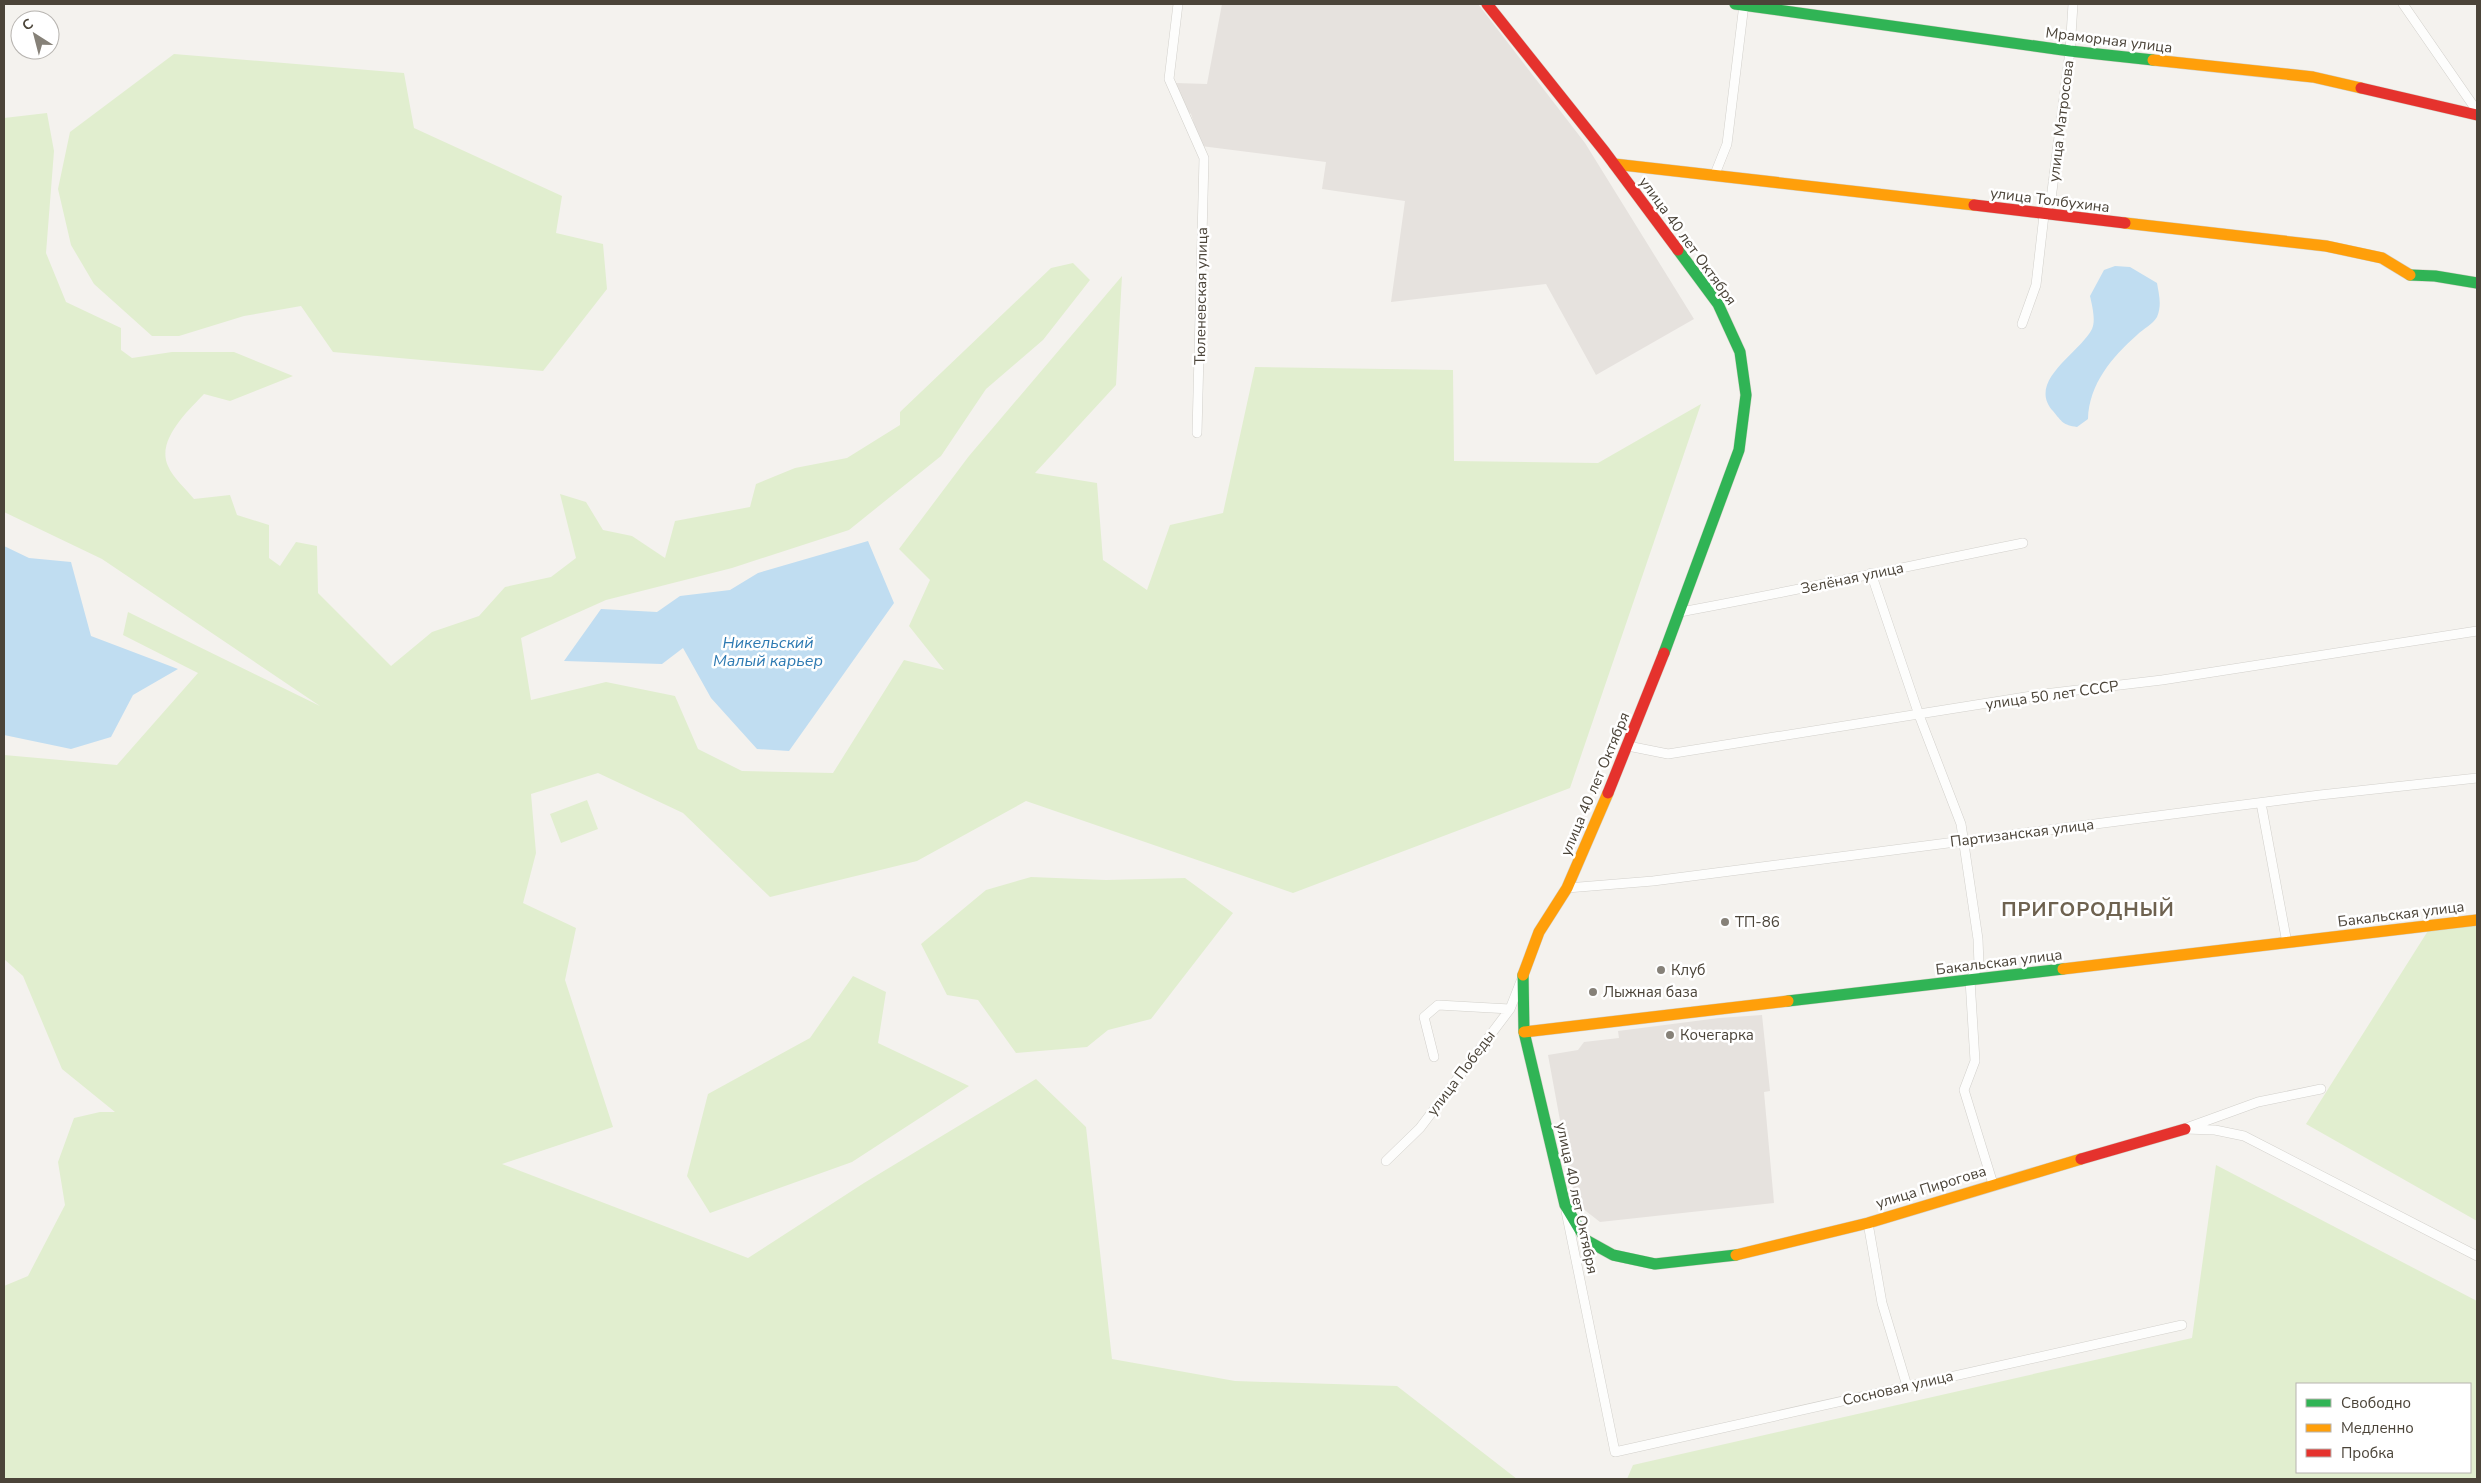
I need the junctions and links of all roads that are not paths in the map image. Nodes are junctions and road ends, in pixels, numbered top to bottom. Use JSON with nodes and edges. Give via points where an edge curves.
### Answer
{"nodes":[{"id":1,"x":1178,"y":4,"type":"edge"},
{"id":2,"x":1487,"y":4,"type":"edge"},
{"id":3,"x":1741,"y":4,"type":"edge"},
{"id":4,"x":2073,"y":4,"type":"edge"},
{"id":5,"x":2403,"y":4,"type":"edge"},
{"id":6,"x":2070,"y":51,"type":"junction"},
{"id":7,"x":2477,"y":111,"type":"edge"},
{"id":8,"x":2477,"y":115,"type":"edge"},
{"id":9,"x":1614,"y":164,"type":"junction"},
{"id":10,"x":1714,"y":174,"type":"junction"},
{"id":11,"x":2044,"y":215,"type":"junction"},
{"id":12,"x":2477,"y":283,"type":"edge"},
{"id":13,"x":2022,"y":324,"type":"dead end"},
{"id":14,"x":1197,"y":433,"type":"dead end"},
{"id":15,"x":2023,"y":543,"type":"dead end"},
{"id":16,"x":1871,"y":573,"type":"junction"},
{"id":17,"x":1680,"y":612,"type":"junction"},
{"id":18,"x":2477,"y":631,"type":"edge"},
{"id":19,"x":1919,"y":715,"type":"junction"},
{"id":20,"x":1628,"y":746,"type":"junction"},
{"id":21,"x":2477,"y":778,"type":"edge"},
{"id":22,"x":2261,"y":803,"type":"junction"},
{"id":23,"x":1965,"y":840,"type":"junction"},
{"id":24,"x":1567,"y":888,"type":"junction"},
{"id":25,"x":2477,"y":920,"type":"edge"},
{"id":26,"x":2287,"y":943,"type":"junction"},
{"id":27,"x":1523,"y":976,"type":"junction"},
{"id":28,"x":1970,"y":980,"type":"junction"},
{"id":29,"x":1510,"y":1009,"type":"junction"},
{"id":30,"x":1524,"y":1032,"type":"junction"},
{"id":31,"x":1434,"y":1057,"type":"dead end"},
{"id":32,"x":2321,"y":1089,"type":"dead end"},
{"id":33,"x":2186,"y":1129,"type":"junction"},
{"id":34,"x":1386,"y":1161,"type":"dead end"},
{"id":35,"x":1993,"y":1184,"type":"junction"},
{"id":36,"x":1565,"y":1205,"type":"junction"},
{"id":37,"x":1868,"y":1223,"type":"junction"},
{"id":38,"x":2477,"y":1256,"type":"edge"},
{"id":39,"x":2182,"y":1325,"type":"dead end"},
{"id":40,"x":1907,"y":1386,"type":"junction"},
{"id":41,"x":1615,"y":1452,"type":"joint"}],
"edges":[{"from":1,"to":14,"type":"street","name":"Тюленевская улица","via":[[1169,79],[1204,158]]},
{"from":2,"to":9,"type":"street","name":"улица 40 лет Октября"},
{"from":3,"to":6,"type":"street","name":"Мраморная улица"},
{"from":3,"to":10,"type":"street","via":[[1728,144]]},
{"from":4,"to":6,"type":"street","name":"улица Матросова"},
{"from":5,"to":7,"type":"street"},
{"from":6,"to":8,"type":"street","name":"Мраморная улица","via":[[2313,77]]},
{"from":6,"to":11,"type":"street","name":"улица Матросова","via":[[2051,199]]},
{"from":9,"to":10,"type":"street","name":"улица Толбухина"},
{"from":9,"to":17,"type":"street","name":"улица 40 лет Октября","via":[[1718,304],[1740,352],[1746,408],[1739,450]]},
{"from":10,"to":11,"type":"street","name":"улица Толбухина"},
{"from":11,"to":12,"type":"street","name":"улица Толбухина","via":[[2326,246],[2382,258],[2406,275]]},
{"from":11,"to":13,"type":"street","name":"улица Матросова","via":[[2036,285]]},
{"from":15,"to":16,"type":"street","name":"Зелёная улица"},
{"from":16,"to":17,"type":"street","name":"Зелёная улица","via":[[1771,596]]},
{"from":16,"to":19,"type":"street"},
{"from":17,"to":20,"type":"street","name":"улица 40 лет Октября"},
{"from":18,"to":19,"type":"street","name":"улица 50 лет СССР"},
{"from":19,"to":20,"type":"street","name":"улица 50 лет СССР","via":[[1668,754]]},
{"from":19,"to":23,"type":"street"},
{"from":20,"to":24,"type":"street","name":"улица 40 лет Октября"},
{"from":21,"to":22,"type":"street","name":"Партизанская улица"},
{"from":22,"to":23,"type":"street","name":"Партизанская улица"},
{"from":22,"to":26,"type":"street"},
{"from":23,"to":24,"type":"street","name":"Партизанская улица","via":[[1653,881]]},
{"from":23,"to":28,"type":"street","via":[[1979,965]]},
{"from":24,"to":27,"type":"street","name":"улица 40 лет Октября","via":[[1539,932]]},
{"from":25,"to":26,"type":"street","name":"Бакальская улица"},
{"from":26,"to":28,"type":"street","name":"Бакальская улица"},
{"from":27,"to":29,"type":"street","name":"улица Победы"},
{"from":27,"to":30,"type":"street","name":"улица 40 лет Октября"},
{"from":28,"to":30,"type":"street","name":"Бакальская улица"},
{"from":28,"to":35,"type":"street","via":[[1975,1061],[1964,1090]]},
{"from":29,"to":31,"type":"street","via":[[1438,1005],[1424,1017]]},
{"from":29,"to":34,"type":"street","name":"улица Победы","via":[[1420,1128]]},
{"from":30,"to":36,"type":"street","name":"улица 40 лет Октября"},
{"from":32,"to":33,"type":"street","name":"улица Пирогова","via":[[2258,1102]]},
{"from":33,"to":35,"type":"street","name":"улица Пирогова"},
{"from":33,"to":38,"type":"street","via":[[2244,1136]]},
{"from":35,"to":37,"type":"street","name":"улица Пирогова"},
{"from":36,"to":37,"type":"street","name":"улица Пирогова","via":[[1586,1240],[1613,1255],[1655,1264],[1733,1256]]},
{"from":36,"to":41,"type":"street","name":"улица 40 лет Октября"},
{"from":37,"to":40,"type":"street","via":[[1882,1303]]},
{"from":39,"to":40,"type":"street","name":"Сосновая улица"},
{"from":40,"to":41,"type":"street","name":"Сосновая улица"}]}
